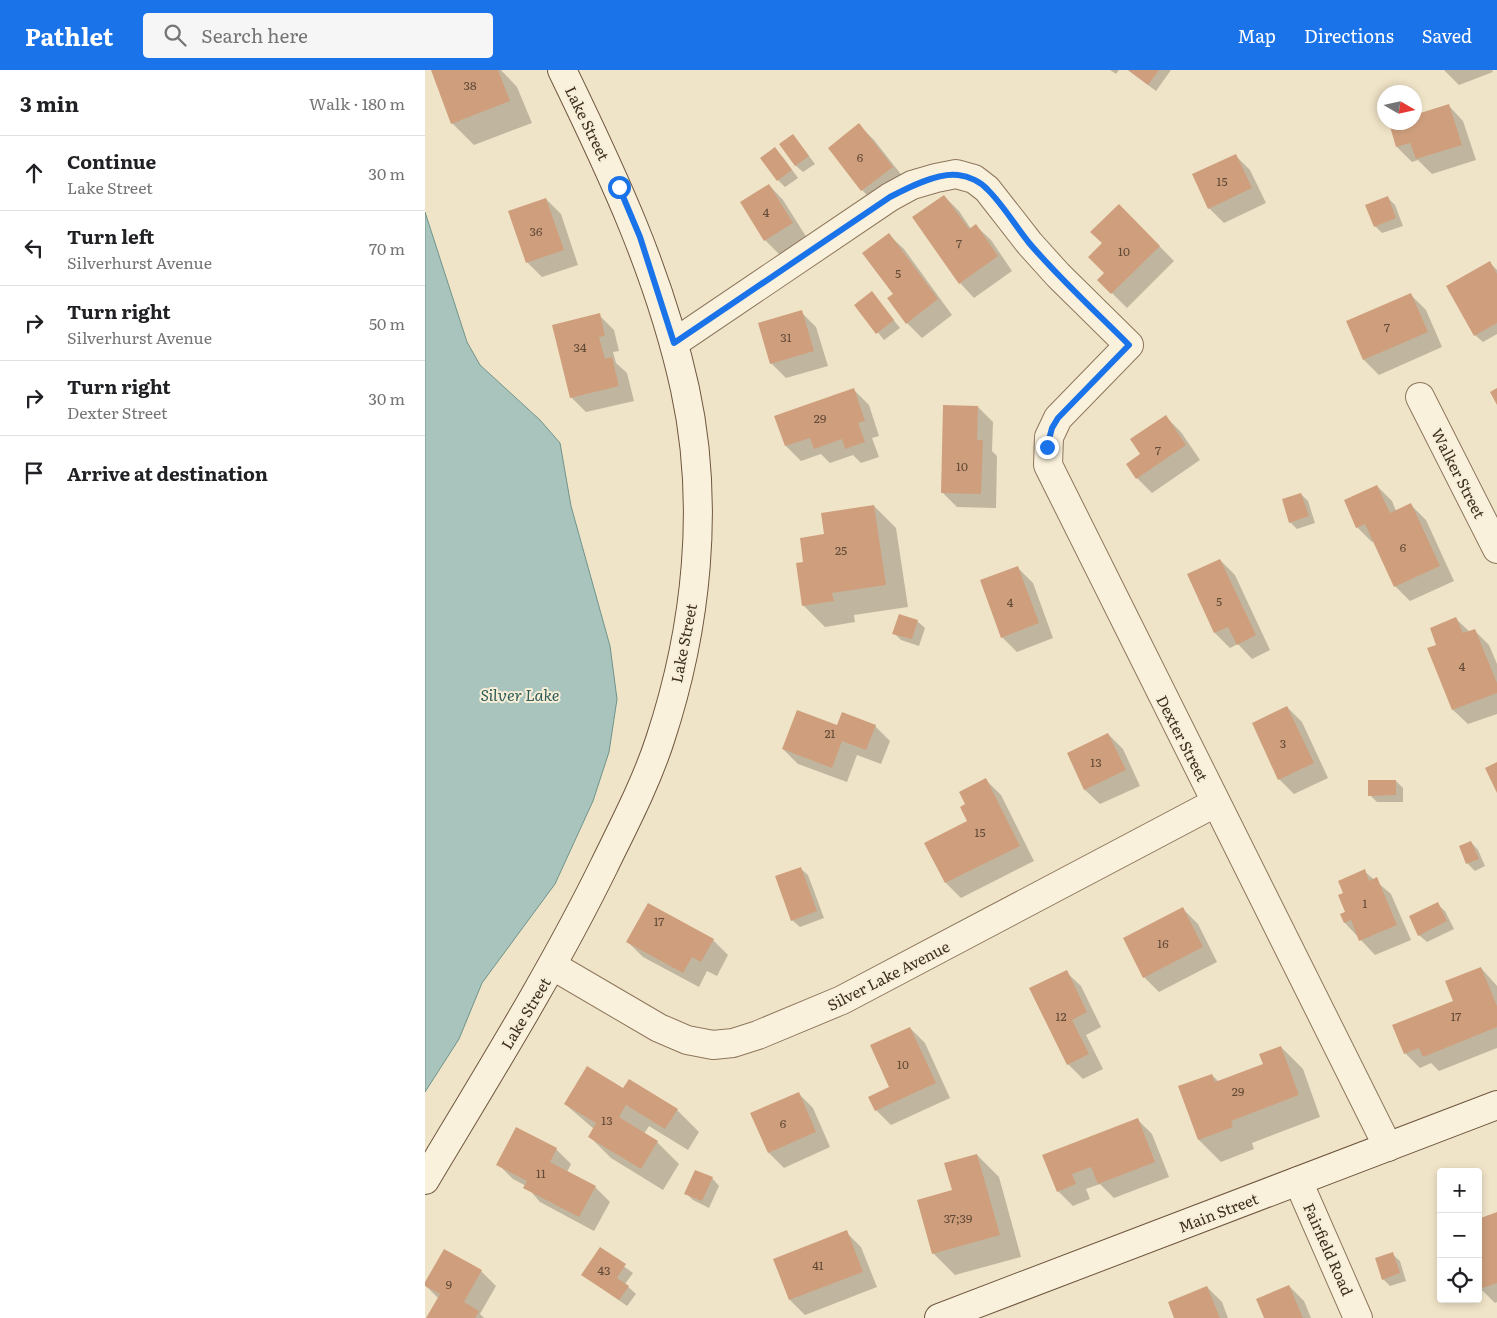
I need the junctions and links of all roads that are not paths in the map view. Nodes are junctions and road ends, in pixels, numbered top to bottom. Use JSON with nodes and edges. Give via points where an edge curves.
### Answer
{"nodes":[{"id":1,"x":562,"y":70,"type":"edge"},
{"id":2,"x":674,"y":343,"type":"junction"},
{"id":3,"x":1421,"y":397,"type":"dead end"},
{"id":4,"x":1497,"y":549,"type":"edge"},
{"id":5,"x":1215,"y":803,"type":"junction"},
{"id":6,"x":553,"y":966,"type":"junction"},
{"id":7,"x":1497,"y":1105,"type":"edge"},
{"id":8,"x":1388,"y":1147,"type":"junction"},
{"id":9,"x":425,"y":1180,"type":"edge"},
{"id":10,"x":1299,"y":1181,"type":"junction"},
{"id":11,"x":950,"y":1316,"type":"edge"},
{"id":12,"x":1359,"y":1318,"type":"edge"}],
"edges":[{"from":1,"to":2,"type":"street","name":"Lake Street","via":[[640,237]]},
{"from":2,"to":5,"type":"street","name":"Dexter Street","via":[[912,185],[956,174],[987,189],[1058,275],[1129,345],[1058,418],[1049,437],[1047,458],[1051,473]]},
{"from":2,"to":6,"type":"street","name":"Lake Street","via":[[686,393],[698,488],[698,538],[684,647],[660,742],[617,841]]},
{"from":3,"to":4,"type":"street","name":"Walker Street"},
{"from":5,"to":6,"type":"street","name":"Silver Lake Avenue","via":[[842,1000],[733,1043],[687,1040],[659,1028]]},
{"from":5,"to":8,"type":"street","name":"Dexter Street"},
{"from":6,"to":9,"type":"street","name":"Lake Street"},
{"from":7,"to":8,"type":"street","name":"Main Street"},
{"from":8,"to":10,"type":"street","name":"Main Street"},
{"from":10,"to":11,"type":"street","name":"Main Street"},
{"from":10,"to":12,"type":"street","name":"Fairfield Road"}]}
